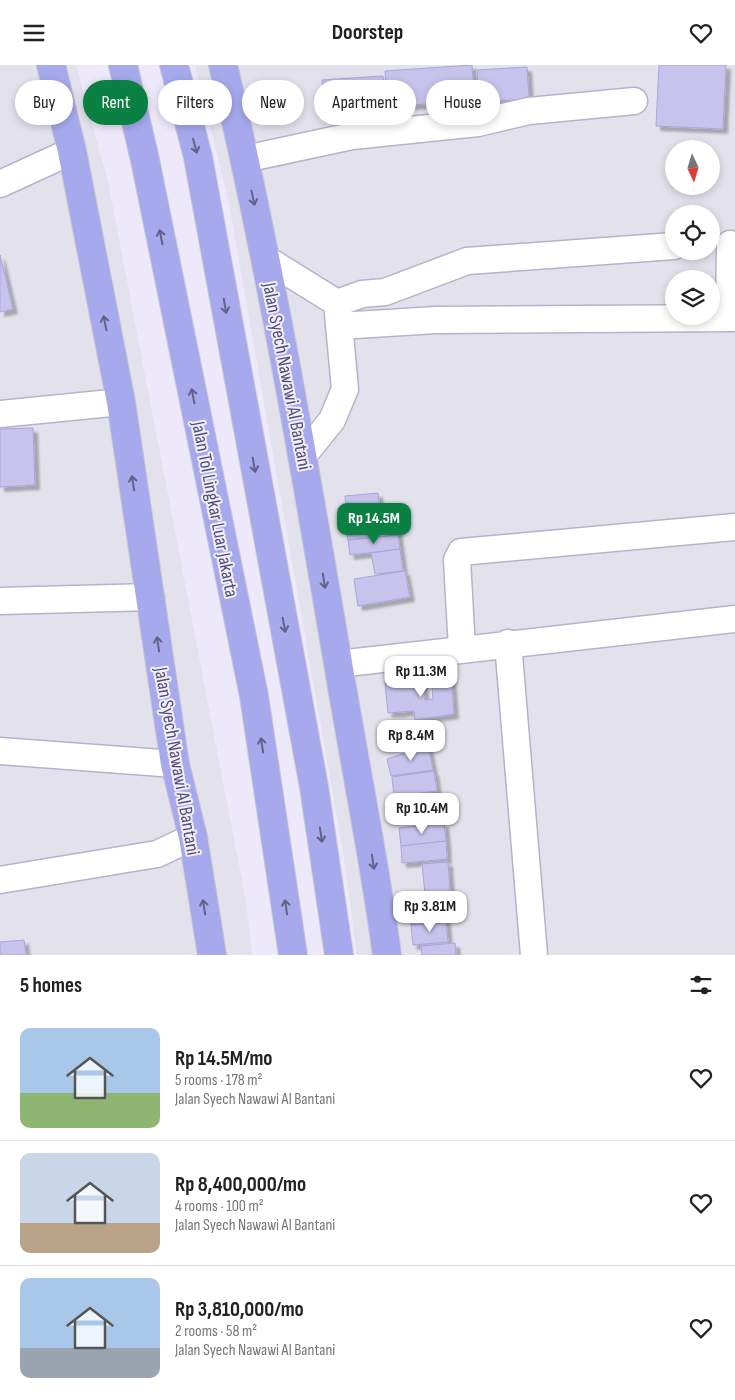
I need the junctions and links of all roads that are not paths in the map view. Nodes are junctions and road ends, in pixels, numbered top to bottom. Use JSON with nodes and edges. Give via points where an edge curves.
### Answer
{"nodes":[{"id":1,"x":51,"y":65,"type":"edge"},
{"id":2,"x":122,"y":65,"type":"edge"},
{"id":3,"x":174,"y":65,"type":"edge"},
{"id":4,"x":223,"y":65,"type":"edge"},
{"id":5,"x":634,"y":101,"type":"dead end"},
{"id":6,"x":72,"y":151,"type":"junction"},
{"id":7,"x":245,"y":159,"type":"junction"},
{"id":8,"x":7,"y":176,"type":"edge"},
{"id":9,"x":725,"y":244,"type":"edge"},
{"id":10,"x":665,"y":247,"type":"edge"},
{"id":11,"x":266,"y":259,"type":"junction"},
{"id":12,"x":338,"y":314,"type":"junction"},
{"id":13,"x":732,"y":318,"type":"edge"},
{"id":14,"x":121,"y":402,"type":"junction"},
{"id":15,"x":0,"y":414,"type":"edge"},
{"id":16,"x":303,"y":456,"type":"junction"},
{"id":17,"x":735,"y":527,"type":"edge"},
{"id":18,"x":151,"y":597,"type":"junction"},
{"id":19,"x":0,"y":601,"type":"edge"},
{"id":20,"x":735,"y":619,"type":"edge"},
{"id":21,"x":508,"y":643,"type":"junction"},
{"id":22,"x":462,"y":649,"type":"junction"},
{"id":23,"x":338,"y":664,"type":"junction"},
{"id":24,"x":0,"y":751,"type":"edge"},
{"id":25,"x":175,"y":764,"type":"junction"},
{"id":26,"x":193,"y":837,"type":"junction"},
{"id":27,"x":0,"y":879,"type":"edge"},
{"id":28,"x":212,"y":955,"type":"edge"},
{"id":29,"x":293,"y":955,"type":"edge"},
{"id":30,"x":339,"y":955,"type":"edge"},
{"id":31,"x":387,"y":955,"type":"edge"},
{"id":32,"x":534,"y":955,"type":"edge"}],
"edges":[{"from":1,"to":6,"type":"highway","name":"Jalan Syech Nawawi Al Bantani"},
{"from":29,"to":2,"type":"highway","name":"Jalan Tol Lingkar Luar Jakarta","one_way":true,"via":[[254,696],[145,160]]},
{"from":3,"to":30,"type":"highway","one_way":true,"via":[[198,157],[314,787]]},
{"from":4,"to":7,"type":"highway","name":"Jalan Syech Nawawi Al Bantani"},
{"from":5,"to":7,"type":"lane","via":[[529,111],[478,123],[352,136]]},
{"from":6,"to":8,"type":"lane"},
{"from":14,"to":6,"type":"highway","name":"Jalan Syech Nawawi Al Bantani","one_way":true},
{"from":7,"to":11,"type":"highway","name":"Jalan Syech Nawawi Al Bantani","one_way":true},
{"from":9,"to":13,"type":"lane"},
{"from":10,"to":12,"type":"lane","via":[[467,261],[385,292],[362,294]]},
{"from":11,"to":12,"type":"lane"},
{"from":11,"to":16,"type":"highway","name":"Jalan Syech Nawawi Al Bantani"},
{"from":12,"to":13,"type":"lane","via":[[436,320]]},
{"from":12,"to":16,"type":"lane","via":[[345,389],[332,420]]},
{"from":14,"to":15,"type":"lane"},
{"from":18,"to":14,"type":"highway","name":"Jalan Syech Nawawi Al Bantani","one_way":true},
{"from":16,"to":23,"type":"highway","name":"Jalan Syech Nawawi Al Bantani","one_way":true},
{"from":17,"to":22,"type":"lane","via":[[461,552],[457,560]]},
{"from":18,"to":19,"type":"lane"},
{"from":25,"to":18,"type":"highway","name":"Jalan Syech Nawawi Al Bantani","one_way":true},
{"from":20,"to":21,"type":"lane"},
{"from":21,"to":22,"type":"lane"},
{"from":21,"to":32,"type":"lane"},
{"from":22,"to":23,"type":"lane"},
{"from":23,"to":31,"type":"highway","name":"Jalan Syech Nawawi Al Bantani","one_way":true},
{"from":24,"to":25,"type":"lane"},
{"from":25,"to":26,"type":"highway","name":"Jalan Syech Nawawi Al Bantani"},
{"from":26,"to":27,"type":"lane","via":[[157,854]]},
{"from":28,"to":26,"type":"highway","name":"Jalan Syech Nawawi Al Bantani","one_way":true}]}
